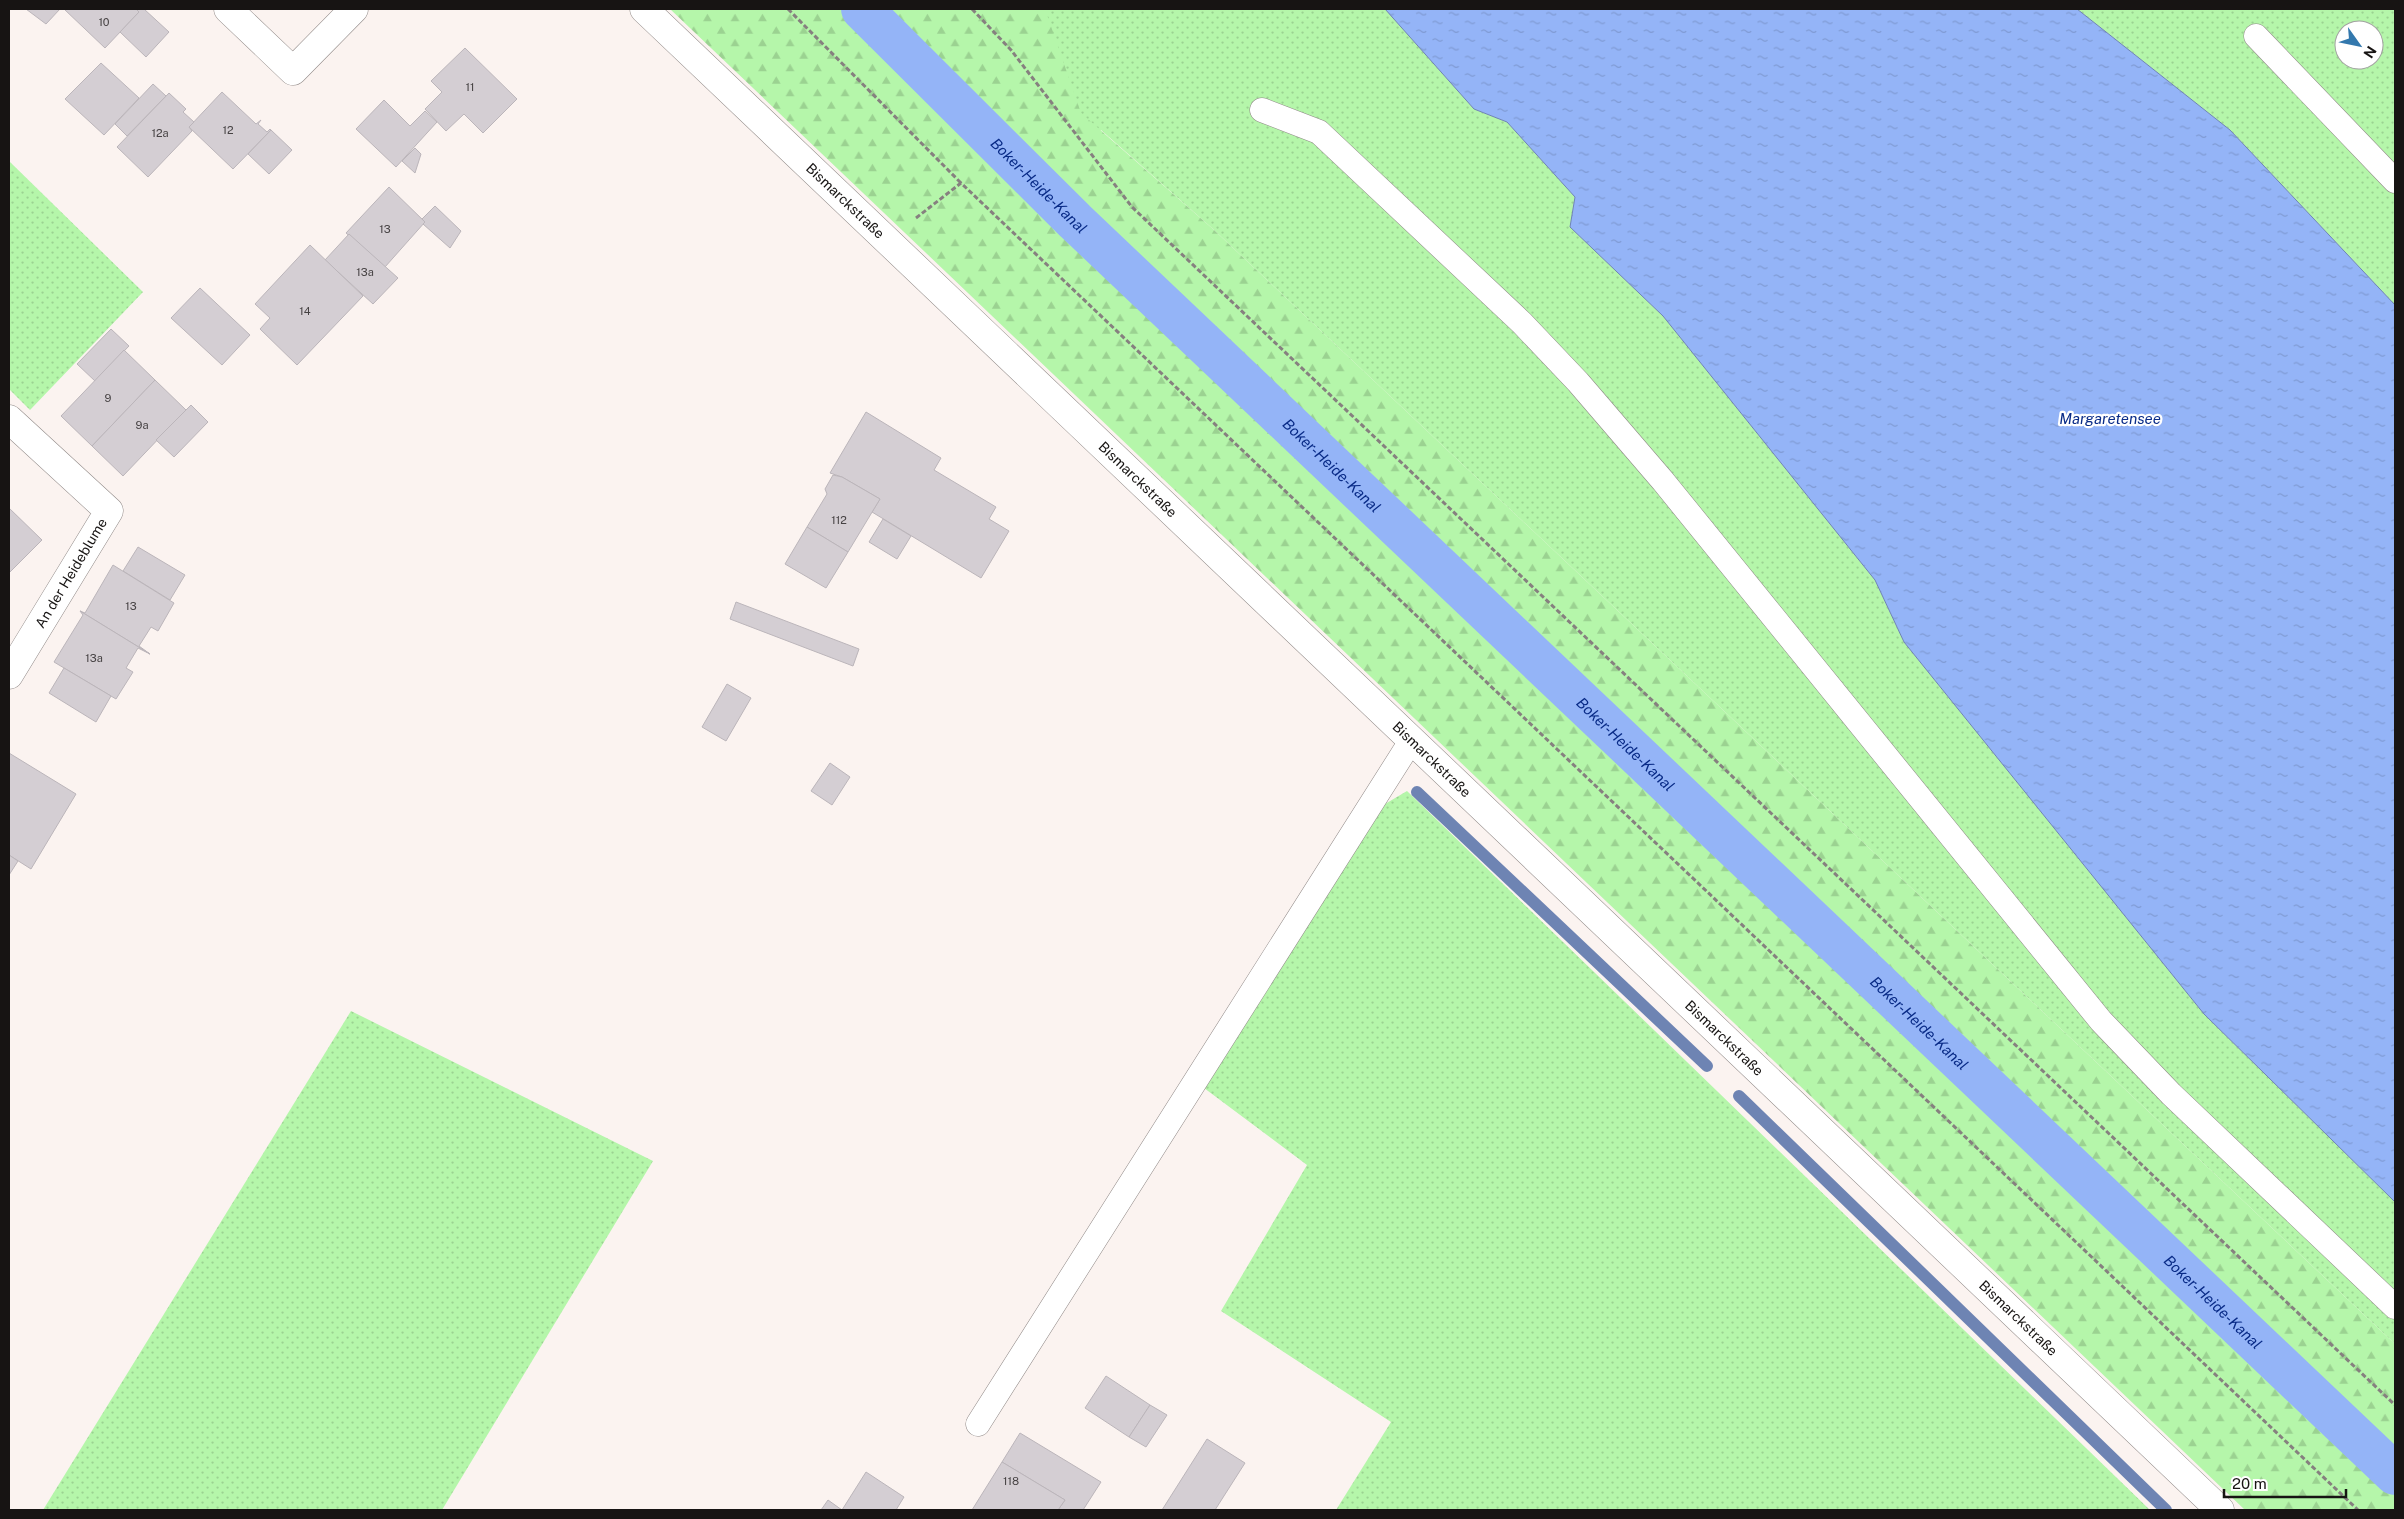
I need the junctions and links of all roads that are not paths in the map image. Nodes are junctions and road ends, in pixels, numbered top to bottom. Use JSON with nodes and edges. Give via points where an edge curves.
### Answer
{"nodes":[{"id":1,"x":228,"y":9,"type":"edge"},
{"id":2,"x":354,"y":9,"type":"edge"},
{"id":3,"x":644,"y":9,"type":"edge"},
{"id":4,"x":2256,"y":36,"type":"dead end"},
{"id":5,"x":1262,"y":110,"type":"dead end"},
{"id":6,"x":2395,"y":181,"type":"edge"},
{"id":7,"x":9,"y":419,"type":"edge"},
{"id":8,"x":9,"y":675,"type":"edge"},
{"id":9,"x":1411,"y":741,"type":"junction"},
{"id":10,"x":2395,"y":1307,"type":"edge"},
{"id":11,"x":978,"y":1424,"type":"dead end"},
{"id":12,"x":2220,"y":1510,"type":"edge"}],
"edges":[{"from":1,"to":2,"type":"main road","via":[[293,71]]},
{"from":3,"to":9,"type":"main road","name":"Bismarckstraße"},
{"from":4,"to":6,"type":"lane"},
{"from":5,"to":10,"type":"lane","via":[[1319,132],[1522,323],[1572,375],[1663,481],[2102,1022],[2171,1094]]},
{"from":7,"to":8,"type":"main road","name":"An der Heideblume","via":[[109,511]]},
{"from":9,"to":11,"type":"lane"},
{"from":9,"to":12,"type":"main road","name":"Bismarckstraße"}]}
